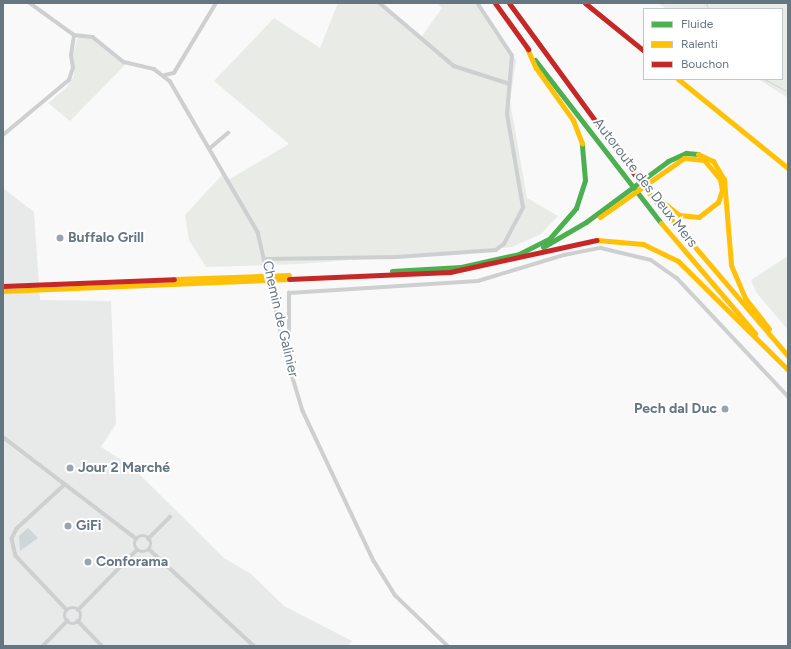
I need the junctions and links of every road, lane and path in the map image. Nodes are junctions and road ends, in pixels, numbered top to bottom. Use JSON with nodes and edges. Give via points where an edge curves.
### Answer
{"nodes":[{"id":1,"x":30,"y":3,"type":"edge"},
{"id":2,"x":216,"y":3,"type":"edge"},
{"id":3,"x":380,"y":3,"type":"edge"},
{"id":4,"x":477,"y":3,"type":"edge"},
{"id":5,"x":495,"y":3,"type":"edge"},
{"id":6,"x":509,"y":3,"type":"edge"},
{"id":7,"x":585,"y":3,"type":"edge"},
{"id":8,"x":74,"y":35,"type":"junction"},
{"id":9,"x":526,"y":46,"type":"junction"},
{"id":10,"x":643,"y":50,"type":"edge"},
{"id":11,"x":165,"y":75,"type":"junction"},
{"id":12,"x":679,"y":80,"type":"edge"},
{"id":13,"x":507,"y":83,"type":"junction"},
{"id":14,"x":228,"y":133,"type":"dead end"},
{"id":15,"x":3,"y":134,"type":"edge"},
{"id":16,"x":209,"y":149,"type":"junction"},
{"id":17,"x":788,"y":168,"type":"edge"},
{"id":18,"x":651,"y":176,"type":"junction"},
{"id":19,"x":644,"y":187,"type":"junction"},
{"id":20,"x":621,"y":199,"type":"junction"},
{"id":21,"x":518,"y":254,"type":"junction"},
{"id":22,"x":526,"y":256,"type":"junction"},
{"id":23,"x":267,"y":259,"type":"junction"},
{"id":24,"x":3,"y":286,"type":"edge"},
{"id":25,"x":3,"y":291,"type":"edge"},
{"id":26,"x":778,"y":344,"type":"junction"},
{"id":27,"x":285,"y":351,"type":"junction"},
{"id":28,"x":788,"y":356,"type":"edge"},
{"id":29,"x":788,"y":370,"type":"edge"},
{"id":30,"x":788,"y":396,"type":"edge"},
{"id":31,"x":3,"y":437,"type":"edge"},
{"id":32,"x":65,"y":485,"type":"junction"},
{"id":33,"x":170,"y":517,"type":"dead end"},
{"id":34,"x":137,"y":539,"type":"junction"},
{"id":35,"x":148,"y":539,"type":"junction"},
{"id":36,"x":149,"y":549,"type":"junction"},
{"id":37,"x":137,"y":550,"type":"junction"},
{"id":38,"x":67,"y":610,"type":"junction"},
{"id":39,"x":78,"y":610,"type":"junction"},
{"id":40,"x":67,"y":620,"type":"junction"},
{"id":41,"x":78,"y":621,"type":"junction"},
{"id":42,"x":43,"y":646,"type":"edge"},
{"id":43,"x":102,"y":646,"type":"edge"},
{"id":44,"x":254,"y":646,"type":"edge"},
{"id":45,"x":448,"y":646,"type":"edge"}],
"edges":[{"from":1,"to":8,"type":"street"},
{"from":2,"to":11,"type":"street","via":[[174,73]]},
{"from":3,"to":13,"type":"street","via":[[454,66]]},
{"from":4,"to":13,"type":"street","via":[[510,49]]},
{"from":5,"to":9,"type":"main road","name":"Autoroute des Deux Mers"},
{"from":6,"to":19,"type":"main road","name":"Autoroute des Deux Mers"},
{"from":7,"to":10,"type":"main road"},
{"from":8,"to":11,"type":"street","via":[[93,37],[124,62]]},
{"from":8,"to":15,"type":"street","via":[[71,55],[73,68],[69,80]]},
{"from":9,"to":21,"type":"main road","via":[[536,68],[573,120],[583,148],[586,172],[579,201],[565,223],[542,244]]},
{"from":9,"to":29,"type":"main road","name":"Autoroute des Deux Mers","via":[[651,212]]},
{"from":11,"to":16,"type":"street","name":"Chemin de Galinier"},
{"from":12,"to":17,"type":"main road"},
{"from":13,"to":23,"type":"street","via":[[507,114],[523,208],[504,244],[496,250],[397,257]]},
{"from":14,"to":16,"type":"street"},
{"from":16,"to":23,"type":"street","name":"Chemin de Galinier","via":[[258,232]]},
{"from":18,"to":19,"type":"main road","via":[[680,160],[699,159],[717,173],[720,196],[706,214],[686,217],[674,213]]},
{"from":18,"to":20,"type":"main road"},
{"from":18,"to":26,"type":"main road","via":[[686,153],[707,157],[719,167],[726,187],[731,265],[745,298]]},
{"from":19,"to":26,"type":"main road","name":"Autoroute des Deux Mers"},
{"from":20,"to":21,"type":"main road","via":[[560,238],[534,251]]},
{"from":20,"to":22,"type":"main road","via":[[577,232]]},
{"from":21,"to":24,"type":"main road","via":[[442,268]]},
{"from":22,"to":25,"type":"main road","via":[[450,272]]},
{"from":22,"to":29,"type":"main road","via":[[600,239],[651,247],[686,267]]},
{"from":23,"to":27,"type":"street","name":"Chemin de Galinier"},
{"from":26,"to":28,"type":"main road","name":"Autoroute des Deux Mers"},
{"from":27,"to":30,"type":"street","via":[[289,334],[289,293],[478,281],[564,255],[601,248],[651,260],[677,278]]},
{"from":27,"to":45,"type":"street","name":"Chemin de Galinier","via":[[310,430],[384,580]]},
{"from":31,"to":32,"type":"street"},
{"from":32,"to":34,"type":"street"},
{"from":32,"to":38,"type":"street","via":[[18,529],[12,539],[16,556]]},
{"from":33,"to":35,"type":"street"},
{"from":34,"to":35,"type":"street"},
{"from":34,"to":37,"type":"street"},
{"from":35,"to":36,"type":"street"},
{"from":36,"to":37,"type":"street","via":[[144,552]]},
{"from":36,"to":44,"type":"street"},
{"from":37,"to":39,"type":"street"},
{"from":38,"to":39,"type":"street"},
{"from":38,"to":40,"type":"street"},
{"from":39,"to":41,"type":"street"},
{"from":40,"to":41,"type":"street"},
{"from":40,"to":42,"type":"street"},
{"from":41,"to":43,"type":"street"}]}
